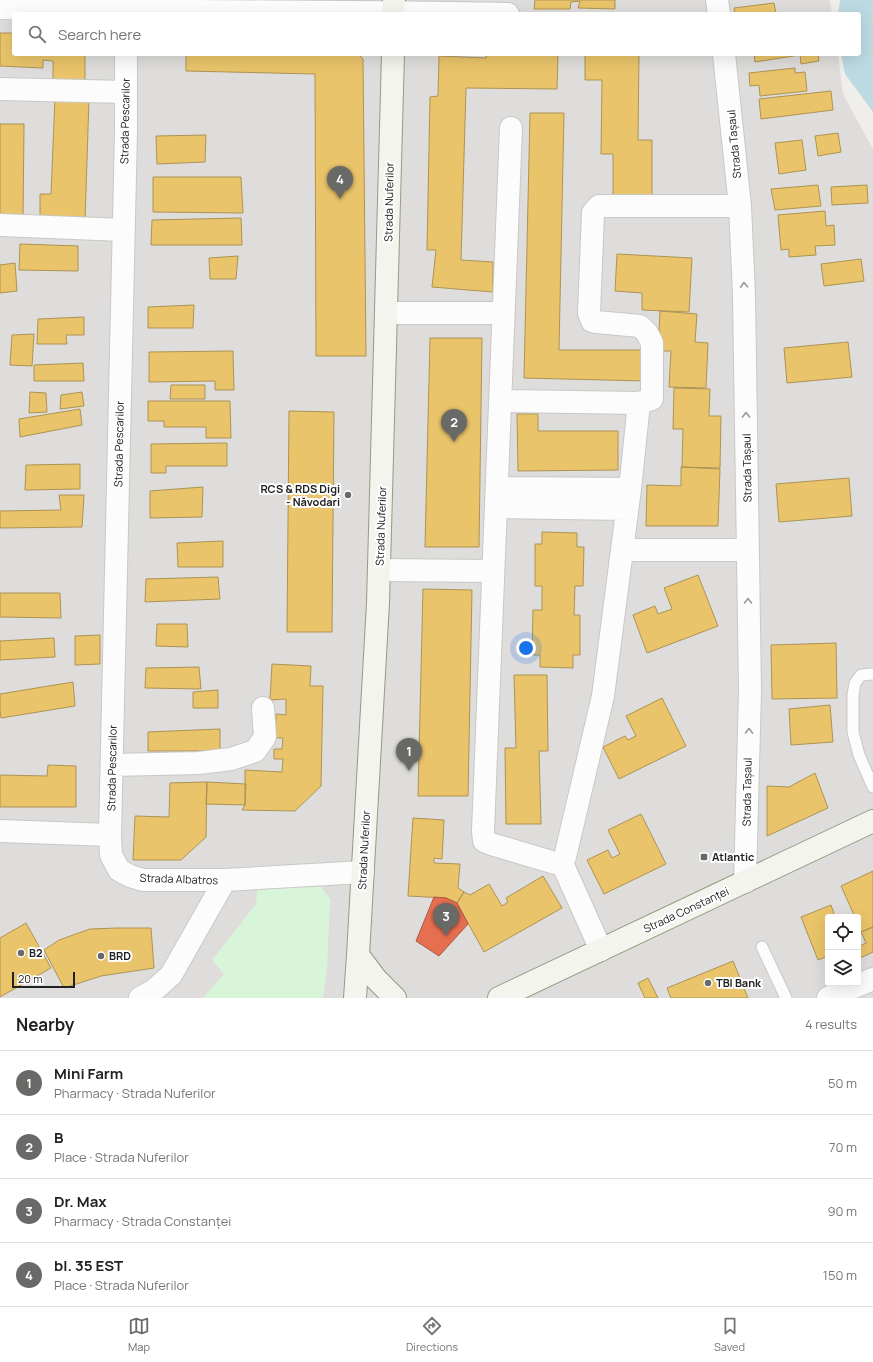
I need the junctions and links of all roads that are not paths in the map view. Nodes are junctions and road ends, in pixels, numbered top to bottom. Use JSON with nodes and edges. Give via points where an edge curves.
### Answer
{"nodes":[{"id":1,"x":509,"y":0,"type":"edge"},
{"id":2,"x":717,"y":0,"type":"edge"},
{"id":3,"x":0,"y":8,"type":"edge"},
{"id":4,"x":394,"y":8,"type":"edge"},
{"id":5,"x":126,"y":12,"type":"edge"},
{"id":6,"x":470,"y":12,"type":"edge"},
{"id":7,"x":508,"y":12,"type":"edge"},
{"id":8,"x":719,"y":12,"type":"edge"},
{"id":9,"x":126,"y":56,"type":"edge"},
{"id":10,"x":393,"y":56,"type":"edge"},
{"id":11,"x":724,"y":56,"type":"edge"},
{"id":12,"x":0,"y":89,"type":"edge"},
{"id":13,"x":126,"y":92,"type":"junction"},
{"id":14,"x":510,"y":128,"type":"dead end"},
{"id":15,"x":740,"y":206,"type":"junction"},
{"id":16,"x":0,"y":225,"type":"edge"},
{"id":17,"x":124,"y":230,"type":"junction"},
{"id":18,"x":387,"y":313,"type":"junction"},
{"id":19,"x":503,"y":313,"type":"junction"},
{"id":20,"x":500,"y":401,"type":"junction"},
{"id":21,"x":639,"y":403,"type":"junction"},
{"id":22,"x":496,"y":498,"type":"junction"},
{"id":23,"x":628,"y":499,"type":"junction"},
{"id":24,"x":622,"y":550,"type":"junction"},
{"id":25,"x":748,"y":550,"type":"junction"},
{"id":26,"x":379,"y":570,"type":"junction"},
{"id":27,"x":493,"y":571,"type":"junction"},
{"id":28,"x":873,"y":674,"type":"edge"},
{"id":29,"x":263,"y":708,"type":"dead end"},
{"id":30,"x":112,"y":765,"type":"junction"},
{"id":31,"x":873,"y":787,"type":"edge"},
{"id":32,"x":873,"y":821,"type":"edge"},
{"id":33,"x":0,"y":831,"type":"edge"},
{"id":34,"x":110,"y":835,"type":"junction"},
{"id":35,"x":562,"y":862,"type":"junction"},
{"id":36,"x":363,"y":872,"type":"junction"},
{"id":37,"x":225,"y":880,"type":"junction"},
{"id":38,"x":745,"y":882,"type":"junction"},
{"id":39,"x":762,"y":947,"type":"dead end"},
{"id":40,"x":601,"y":950,"type":"junction"},
{"id":41,"x":358,"y":955,"type":"junction"},
{"id":42,"x":873,"y":979,"type":"edge"},
{"id":43,"x":140,"y":998,"type":"edge"},
{"id":44,"x":355,"y":998,"type":"edge"},
{"id":45,"x":396,"y":998,"type":"edge"},
{"id":46,"x":499,"y":998,"type":"edge"},
{"id":47,"x":786,"y":998,"type":"edge"},
{"id":48,"x":828,"y":998,"type":"edge"}],
"edges":[{"from":1,"to":7,"type":"street"},
{"from":2,"to":8,"type":"street"},
{"from":3,"to":5,"type":"street"},
{"from":4,"to":5,"type":"street"},
{"from":4,"to":6,"type":"street"},
{"from":9,"to":13,"type":"street","name":"Strada Pescarilor"},
{"from":10,"to":18,"type":"street","name":"Strada Nuferilor"},
{"from":11,"to":15,"type":"street","name":"Strada Tașaul"},
{"from":12,"to":13,"type":"street"},
{"from":13,"to":17,"type":"street","name":"Strada Pescarilor"},
{"from":14,"to":19,"type":"street"},
{"from":15,"to":21,"type":"street","via":[[599,206],[593,214],[589,313],[596,322],[640,326],[647,333],[652,343],[652,399]]},
{"from":25,"to":15,"type":"street","name":"Strada Tașaul","one_way":true},
{"from":16,"to":17,"type":"street"},
{"from":17,"to":30,"type":"street","name":"Strada Pescarilor"},
{"from":18,"to":19,"type":"street"},
{"from":18,"to":26,"type":"street","name":"Strada Nuferilor"},
{"from":19,"to":20,"type":"street"},
{"from":20,"to":21,"type":"street"},
{"from":20,"to":22,"type":"street"},
{"from":21,"to":23,"type":"street"},
{"from":22,"to":23,"type":"street"},
{"from":22,"to":27,"type":"street"},
{"from":23,"to":24,"type":"street"},
{"from":24,"to":25,"type":"street"},
{"from":24,"to":35,"type":"street","via":[[603,696]]},
{"from":38,"to":25,"type":"street","name":"Strada Tașaul","one_way":true,"via":[[750,690]]},
{"from":26,"to":27,"type":"street"},
{"from":26,"to":36,"type":"street","name":"Strada Nuferilor"},
{"from":27,"to":35,"type":"street","via":[[484,841],[555,863]]},
{"from":28,"to":31,"type":"lane","via":[[861,675],[855,683],[853,695],[853,732],[859,755]]},
{"from":29,"to":30,"type":"street","via":[[265,737],[255,751],[231,759],[199,763]]},
{"from":30,"to":34,"type":"street","name":"Strada Pescarilor"},
{"from":32,"to":38,"type":"street","name":"Strada Constanței"},
{"from":33,"to":34,"type":"street"},
{"from":34,"to":37,"type":"street","name":"Strada Albatros","via":[[111,855],[119,870],[130,876],[143,880]]},
{"from":35,"to":40,"type":"street"},
{"from":36,"to":37,"type":"street","name":"Strada Albatros"},
{"from":36,"to":41,"type":"street","name":"Strada Nuferilor"},
{"from":37,"to":43,"type":"street","via":[[171,975],[153,991]]},
{"from":38,"to":40,"type":"street","name":"Strada Constanței"},
{"from":39,"to":47,"type":"lane"},
{"from":40,"to":46,"type":"street","name":"Strada Constanței"},
{"from":41,"to":44,"type":"street","name":"Strada Nuferilor"},
{"from":41,"to":45,"type":"street","via":[[376,979]]},
{"from":42,"to":48,"type":"street"}]}
